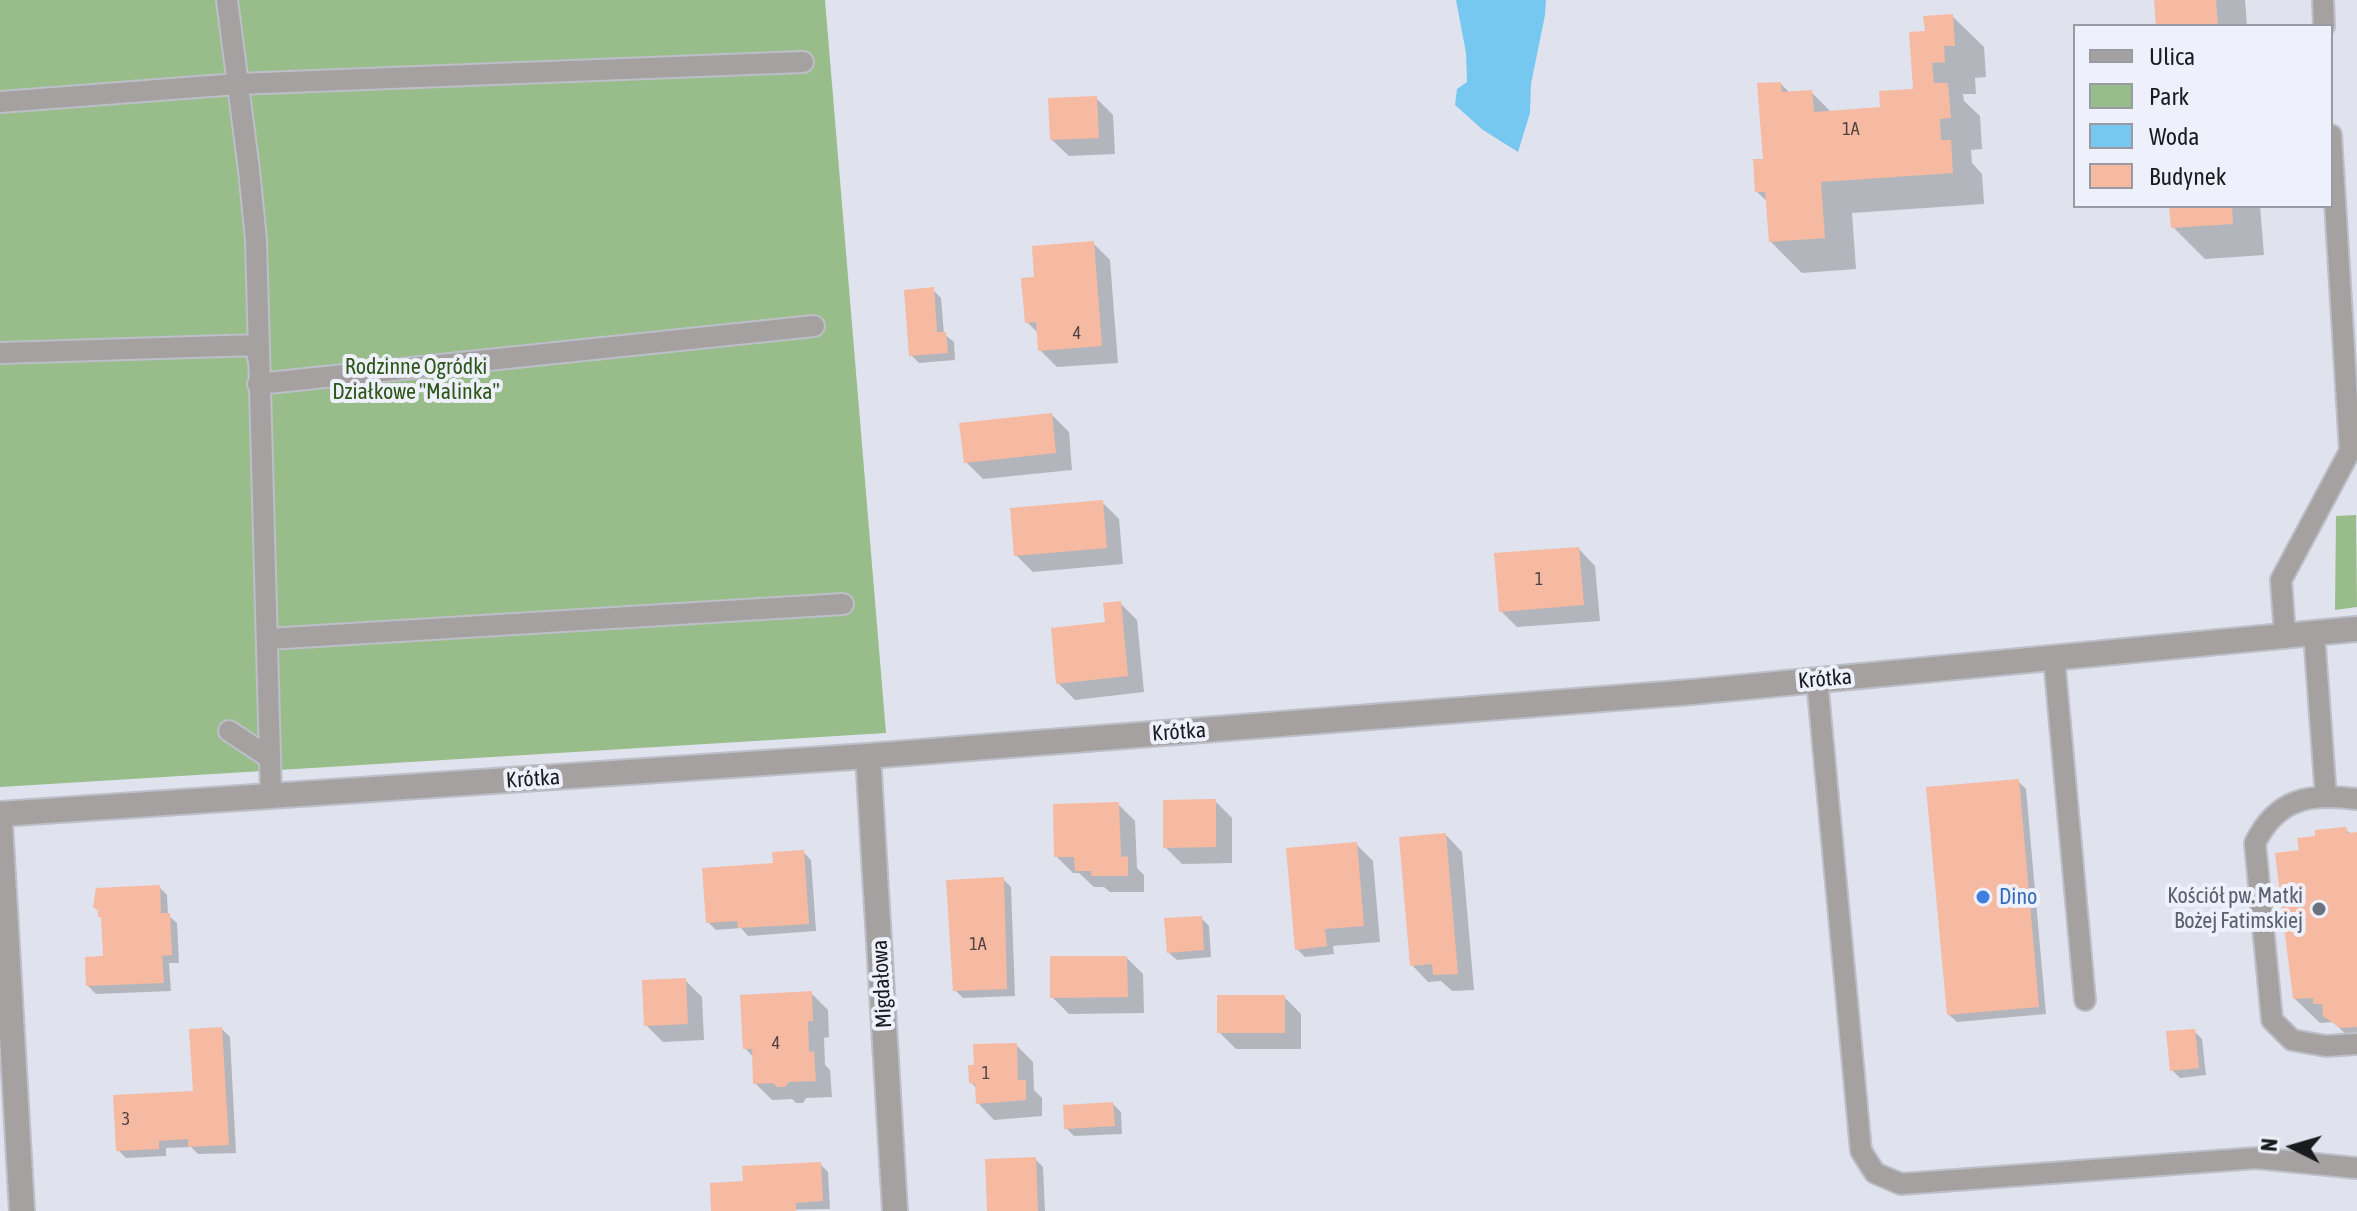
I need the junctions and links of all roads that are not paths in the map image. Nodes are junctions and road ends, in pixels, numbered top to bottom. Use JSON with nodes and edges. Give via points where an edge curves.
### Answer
{"nodes":[{"id":1,"x":227,"y":0,"type":"edge"},
{"id":2,"x":2323,"y":0,"type":"edge"},
{"id":3,"x":2324,"y":24,"type":"edge"},
{"id":4,"x":803,"y":62,"type":"dead end"},
{"id":5,"x":237,"y":84,"type":"junction"},
{"id":6,"x":0,"y":102,"type":"edge"},
{"id":7,"x":2333,"y":168,"type":"edge"},
{"id":8,"x":814,"y":326,"type":"dead end"},
{"id":9,"x":257,"y":345,"type":"junction"},
{"id":10,"x":0,"y":353,"type":"edge"},
{"id":11,"x":258,"y":384,"type":"junction"},
{"id":12,"x":843,"y":604,"type":"dead end"},
{"id":13,"x":2357,"y":629,"type":"edge"},
{"id":14,"x":2314,"y":633,"type":"junction"},
{"id":15,"x":2285,"y":636,"type":"junction"},
{"id":16,"x":268,"y":639,"type":"junction"},
{"id":17,"x":2054,"y":658,"type":"junction"},
{"id":18,"x":1817,"y":680,"type":"junction"},
{"id":19,"x":229,"y":731,"type":"dead end"},
{"id":20,"x":868,"y":756,"type":"junction"},
{"id":21,"x":270,"y":758,"type":"junction"},
{"id":22,"x":271,"y":797,"type":"junction"},
{"id":23,"x":2326,"y":797,"type":"junction"},
{"id":24,"x":2357,"y":799,"type":"edge"},
{"id":25,"x":0,"y":814,"type":"edge"},
{"id":26,"x":0,"y":823,"type":"edge"},
{"id":27,"x":2085,"y":1000,"type":"dead end"},
{"id":28,"x":2357,"y":1044,"type":"edge"},
{"id":29,"x":2357,"y":1168,"type":"edge"},
{"id":30,"x":22,"y":1211,"type":"edge"},
{"id":31,"x":895,"y":1211,"type":"edge"}],
"edges":[{"from":1,"to":5,"type":"lane"},
{"from":2,"to":3,"type":"lane"},
{"from":4,"to":5,"type":"lane"},
{"from":5,"to":6,"type":"lane"},
{"from":5,"to":9,"type":"lane","via":[[256,240]]},
{"from":7,"to":15,"type":"lane","via":[[2350,451],[2281,580]]},
{"from":8,"to":11,"type":"lane"},
{"from":9,"to":10,"type":"lane"},
{"from":9,"to":11,"type":"lane"},
{"from":11,"to":16,"type":"lane"},
{"from":12,"to":16,"type":"lane"},
{"from":13,"to":14,"type":"street","name":"Krótka"},
{"from":14,"to":15,"type":"street","name":"Krótka"},
{"from":14,"to":23,"type":"lane"},
{"from":15,"to":17,"type":"street","name":"Krótka"},
{"from":16,"to":21,"type":"lane"},
{"from":17,"to":18,"type":"street","name":"Krótka"},
{"from":17,"to":27,"type":"lane"},
{"from":18,"to":20,"type":"street","name":"Krótka"},
{"from":18,"to":29,"type":"lane","via":[[1861,1151],[1875,1173],[1901,1184],[2257,1158]]},
{"from":19,"to":21,"type":"lane"},
{"from":20,"to":22,"type":"street","name":"Krótka"},
{"from":20,"to":31,"type":"street","name":"Migdałowa"},
{"from":21,"to":22,"type":"lane"},
{"from":22,"to":25,"type":"street","name":"Krótka"},
{"from":23,"to":24,"type":"lane"},
{"from":23,"to":28,"type":"lane","via":[[2283,807],[2265,822],[2255,843],[2272,1020],[2292,1040]]},
{"from":26,"to":30,"type":"street"}]}
